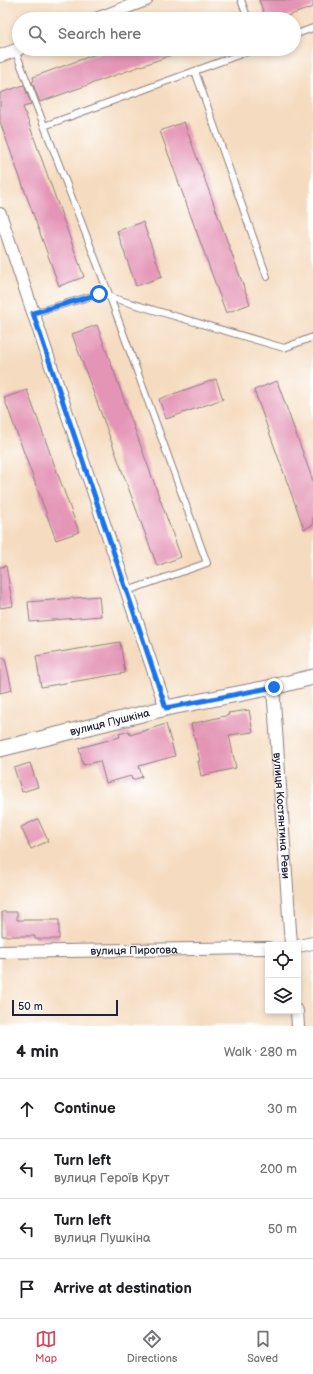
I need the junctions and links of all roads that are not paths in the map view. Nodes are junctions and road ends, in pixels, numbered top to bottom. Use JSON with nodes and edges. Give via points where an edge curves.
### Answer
{"nodes":[{"id":1,"x":146,"y":0,"type":"edge"},
{"id":2,"x":241,"y":0,"type":"edge"},
{"id":3,"x":114,"y":12,"type":"edge"},
{"id":4,"x":245,"y":12,"type":"edge"},
{"id":5,"x":313,"y":28,"type":"edge"},
{"id":6,"x":301,"y":32,"type":"edge"},
{"id":7,"x":12,"y":51,"type":"edge"},
{"id":8,"x":0,"y":56,"type":"edge"},
{"id":9,"x":19,"y":56,"type":"edge"},
{"id":10,"x":236,"y":56,"type":"edge"},
{"id":11,"x":195,"y":71,"type":"junction"},
{"id":12,"x":44,"y":126,"type":"junction"},
{"id":13,"x":0,"y":214,"type":"edge"},
{"id":14,"x":267,"y":277,"type":"dead end"},
{"id":15,"x":110,"y":297,"type":"junction"},
{"id":16,"x":33,"y":313,"type":"junction"},
{"id":17,"x":313,"y":337,"type":"edge"},
{"id":18,"x":127,"y":591,"type":"junction"},
{"id":19,"x":313,"y":677,"type":"edge"},
{"id":20,"x":274,"y":687,"type":"junction"},
{"id":21,"x":166,"y":708,"type":"junction"},
{"id":22,"x":0,"y":749,"type":"edge"},
{"id":23,"x":292,"y":942,"type":"edge"},
{"id":24,"x":313,"y":943,"type":"edge"},
{"id":25,"x":301,"y":945,"type":"edge"},
{"id":26,"x":265,"y":948,"type":"edge"},
{"id":27,"x":0,"y":952,"type":"edge"},
{"id":28,"x":297,"y":1014,"type":"edge"},
{"id":29,"x":298,"y":1026,"type":"edge"}],
"edges":[{"from":1,"to":3,"type":"street"},
{"from":2,"to":4,"type":"lane"},
{"from":5,"to":6,"type":"lane"},
{"from":7,"to":8,"type":"street"},
{"from":9,"to":12,"type":"lane"},
{"from":10,"to":11,"type":"lane"},
{"from":11,"to":12,"type":"lane"},
{"from":11,"to":14,"type":"lane"},
{"from":12,"to":15,"type":"lane"},
{"from":13,"to":16,"type":"street"},
{"from":15,"to":16,"type":"lane","via":[[99,294]]},
{"from":15,"to":17,"type":"lane","via":[[284,348]]},
{"from":15,"to":18,"type":"lane","via":[[207,563]]},
{"from":16,"to":18,"type":"street"},
{"from":18,"to":21,"type":"street"},
{"from":19,"to":20,"type":"street","name":"вулиця Пушкіна"},
{"from":20,"to":21,"type":"street","name":"вулиця Пушкіна"},
{"from":20,"to":23,"type":"street","name":"вулиця Костянтина Реви"},
{"from":21,"to":22,"type":"street","name":"вулиця Пушкіна"},
{"from":24,"to":25,"type":"street"},
{"from":26,"to":27,"type":"street","name":"вулиця Пирогова"},
{"from":28,"to":29,"type":"street"}]}
